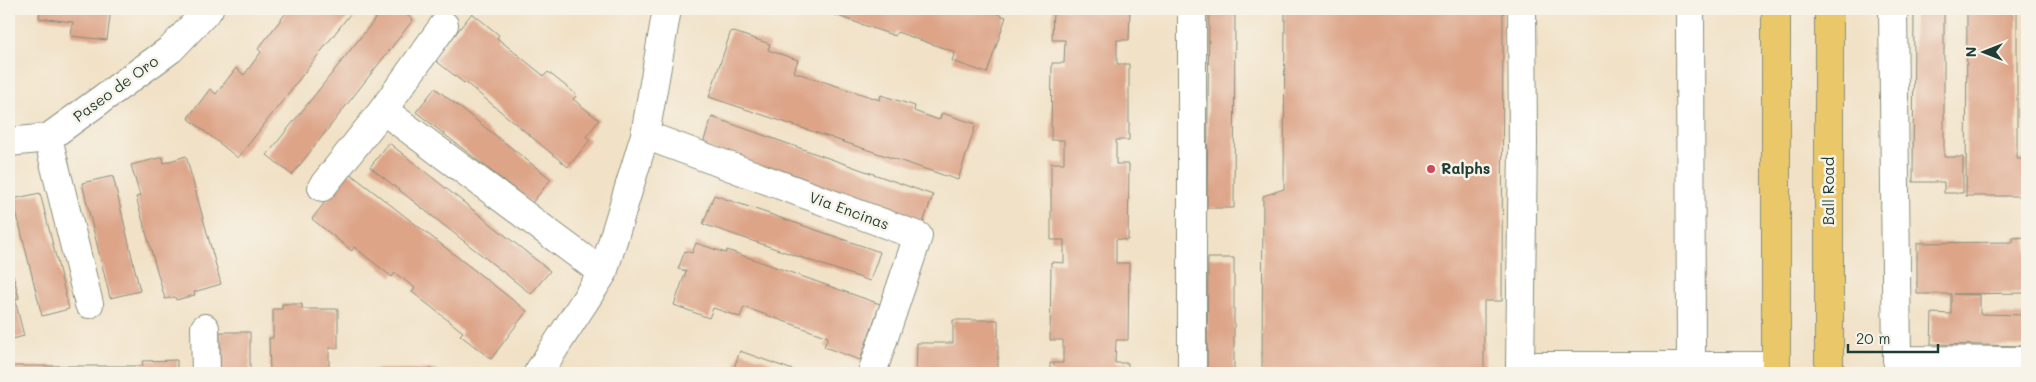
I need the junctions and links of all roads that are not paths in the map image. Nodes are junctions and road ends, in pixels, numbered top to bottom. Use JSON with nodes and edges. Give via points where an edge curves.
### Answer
{"nodes":[{"id":1,"x":209,"y":9,"type":"edge"},
{"id":2,"x":667,"y":9,"type":"edge"},
{"id":3,"x":1192,"y":9,"type":"edge"},
{"id":4,"x":1522,"y":9,"type":"edge"},
{"id":5,"x":1690,"y":9,"type":"edge"},
{"id":6,"x":1776,"y":9,"type":"edge"},
{"id":7,"x":1830,"y":9,"type":"edge"},
{"id":8,"x":1893,"y":9,"type":"edge"},
{"id":9,"x":444,"y":25,"type":"dead end"},
{"id":10,"x":383,"y":110,"type":"junction"},
{"id":11,"x":645,"y":135,"type":"junction"},
{"id":12,"x":48,"y":138,"type":"junction"},
{"id":13,"x":9,"y":142,"type":"edge"},
{"id":14,"x":322,"y":187,"type":"dead end"},
{"id":15,"x":602,"y":274,"type":"junction"},
{"id":16,"x":89,"y":304,"type":"dead end"},
{"id":17,"x":205,"y":328,"type":"dead end"},
{"id":18,"x":2027,"y":361,"type":"edge"},
{"id":19,"x":1691,"y":366,"type":"junction"},
{"id":20,"x":1520,"y":369,"type":"edge"},
{"id":21,"x":1776,"y":370,"type":"edge"},
{"id":22,"x":206,"y":373,"type":"edge"},
{"id":23,"x":538,"y":373,"type":"edge"},
{"id":24,"x":872,"y":373,"type":"edge"},
{"id":25,"x":1192,"y":373,"type":"edge"},
{"id":26,"x":1829,"y":373,"type":"edge"}],
"edges":[{"from":1,"to":12,"type":"street","name":"Paseo de Oro","via":[[171,49]]},
{"from":2,"to":11,"type":"street"},
{"from":3,"to":25,"type":"street"},
{"from":4,"to":20,"type":"street"},
{"from":5,"to":19,"type":"street"},
{"from":6,"to":21,"type":"main road"},
{"from":7,"to":26,"type":"main road","name":"Ball Road"},
{"from":8,"to":18,"type":"street","via":[[1897,360]]},
{"from":9,"to":10,"type":"street"},
{"from":10,"to":14,"type":"street"},
{"from":10,"to":15,"type":"street"},
{"from":11,"to":15,"type":"street"},
{"from":11,"to":24,"type":"street","name":"Via Encinas","via":[[918,236]]},
{"from":12,"to":13,"type":"street"},
{"from":12,"to":16,"type":"street"},
{"from":15,"to":23,"type":"street"},
{"from":17,"to":22,"type":"street"},
{"from":19,"to":20,"type":"street"},
{"from":19,"to":21,"type":"street"}]}
